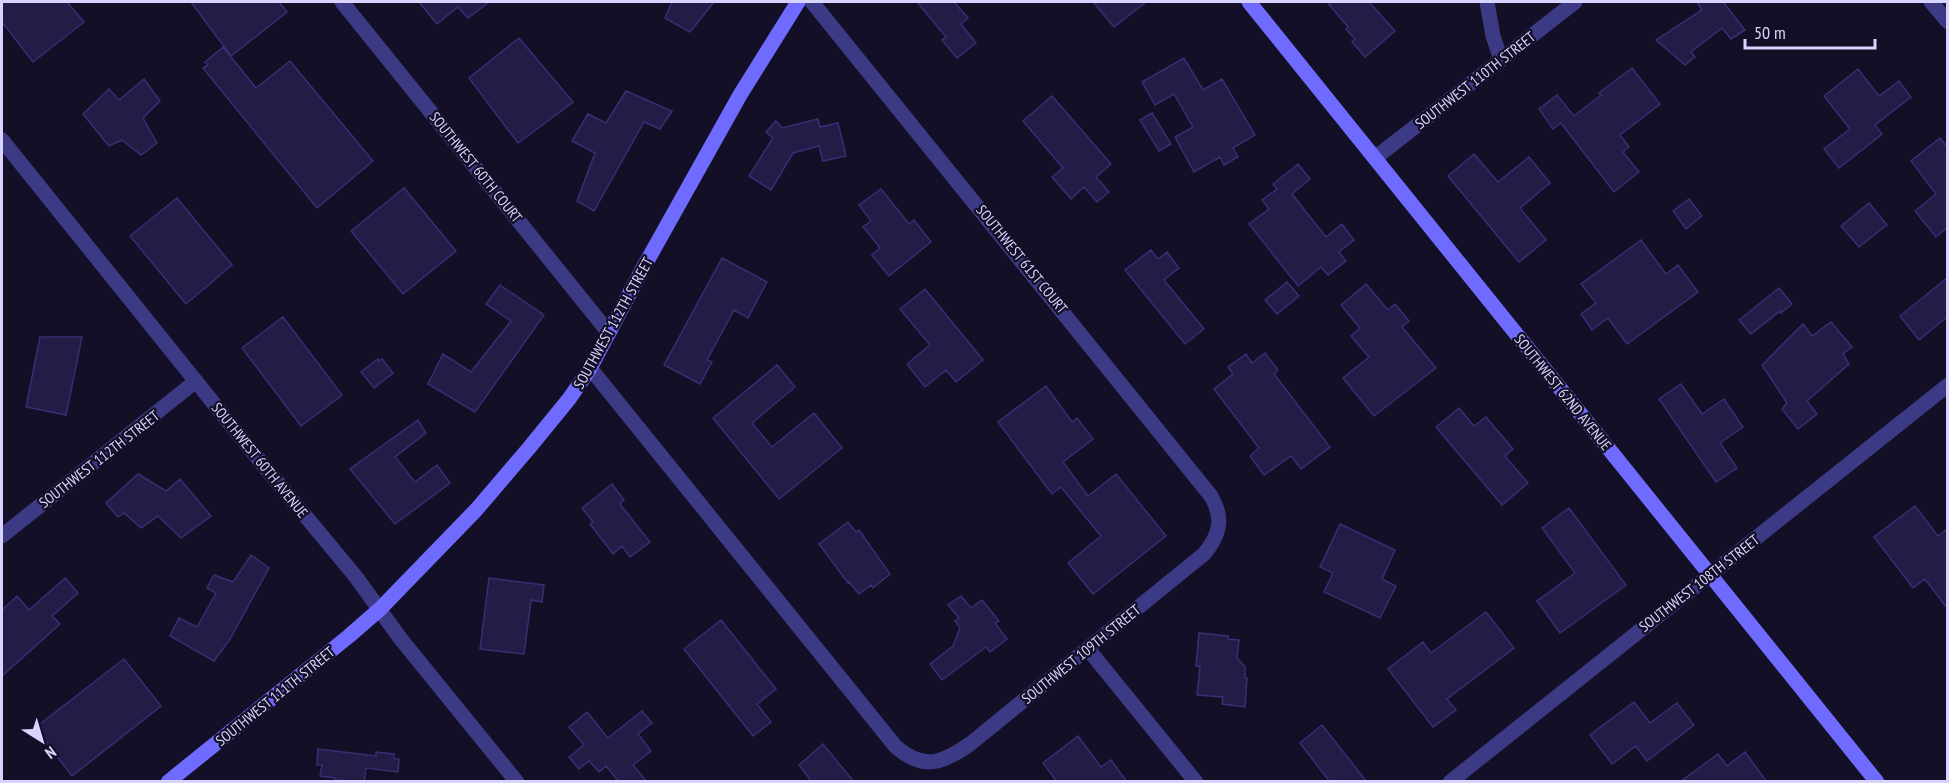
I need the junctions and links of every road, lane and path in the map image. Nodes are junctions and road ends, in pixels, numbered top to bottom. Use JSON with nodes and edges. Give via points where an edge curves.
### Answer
{"nodes":[{"id":1,"x":342,"y":2,"type":"edge"},
{"id":2,"x":798,"y":2,"type":"edge"},
{"id":3,"x":812,"y":2,"type":"edge"},
{"id":4,"x":1249,"y":2,"type":"edge"},
{"id":5,"x":1487,"y":2,"type":"edge"},
{"id":6,"x":1575,"y":2,"type":"edge"},
{"id":7,"x":1930,"y":2,"type":"edge"},
{"id":8,"x":1947,"y":22,"type":"edge"},
{"id":9,"x":1501,"y":60,"type":"junction"},
{"id":10,"x":4,"y":149,"type":"edge"},
{"id":11,"x":1375,"y":158,"type":"junction"},
{"id":12,"x":609,"y":333,"type":"junction"},
{"id":13,"x":590,"y":368,"type":"junction"},
{"id":14,"x":196,"y":381,"type":"junction"},
{"id":15,"x":1947,"y":385,"type":"edge"},
{"id":16,"x":1220,"y":523,"type":"joint"},
{"id":17,"x":2,"y":536,"type":"edge"},
{"id":18,"x":1710,"y":575,"type":"junction"},
{"id":19,"x":380,"y":609,"type":"junction"},
{"id":20,"x":1088,"y":649,"type":"junction"},
{"id":21,"x":168,"y":782,"type":"edge"},
{"id":22,"x":517,"y":782,"type":"edge"},
{"id":23,"x":1196,"y":782,"type":"edge"},
{"id":24,"x":1450,"y":782,"type":"edge"},
{"id":25,"x":1877,"y":782,"type":"edge"}],
"edges":[{"from":1,"to":12,"type":"street","name":"SOUTHWEST 60TH COURT"},
{"from":2,"to":12,"type":"main road","name":"SOUTHWEST 112TH STREET","via":[[740,95]]},
{"from":3,"to":16,"type":"street","name":"SOUTHWEST 61ST COURT","via":[[1211,496]]},
{"from":4,"to":11,"type":"main road","name":"SOUTHWEST 62ND AVENUE"},
{"from":5,"to":9,"type":"street"},
{"from":6,"to":9,"type":"street","name":"SOUTHWEST 110TH STREET"},
{"from":7,"to":8,"type":"street"},
{"from":9,"to":11,"type":"street","name":"SOUTHWEST 110TH STREET"},
{"from":10,"to":14,"type":"street","name":"SOUTHWEST 60TH AVENUE"},
{"from":11,"to":18,"type":"main road","name":"SOUTHWEST 62ND AVENUE"},
{"from":12,"to":13,"type":"main road","name":"SOUTHWEST 112TH STREET"},
{"from":13,"to":19,"type":"main road","name":"SOUTHWEST 112TH STREET","via":[[503,479]]},
{"from":13,"to":20,"type":"street","name":"SOUTHWEST 109TH STREET","via":[[896,747],[913,759],[943,760],[956,754]]},
{"from":14,"to":17,"type":"street","name":"SOUTHWEST 112TH STREET"},
{"from":14,"to":19,"type":"street","name":"SOUTHWEST 60TH AVENUE"},
{"from":15,"to":18,"type":"street","name":"SOUTHWEST 108TH STREET"},
{"from":16,"to":20,"type":"street","name":"SOUTHWEST 109TH STREET","via":[[1204,554]]},
{"from":18,"to":24,"type":"street","name":"SOUTHWEST 108TH STREET"},
{"from":18,"to":25,"type":"main road","name":"SOUTHWEST 62ND AVENUE"},
{"from":19,"to":21,"type":"main road","name":"SOUTHWEST 111TH STREET"},
{"from":19,"to":22,"type":"street","name":"SOUTHWEST 60TH AVENUE"},
{"from":20,"to":23,"type":"street"}]}
